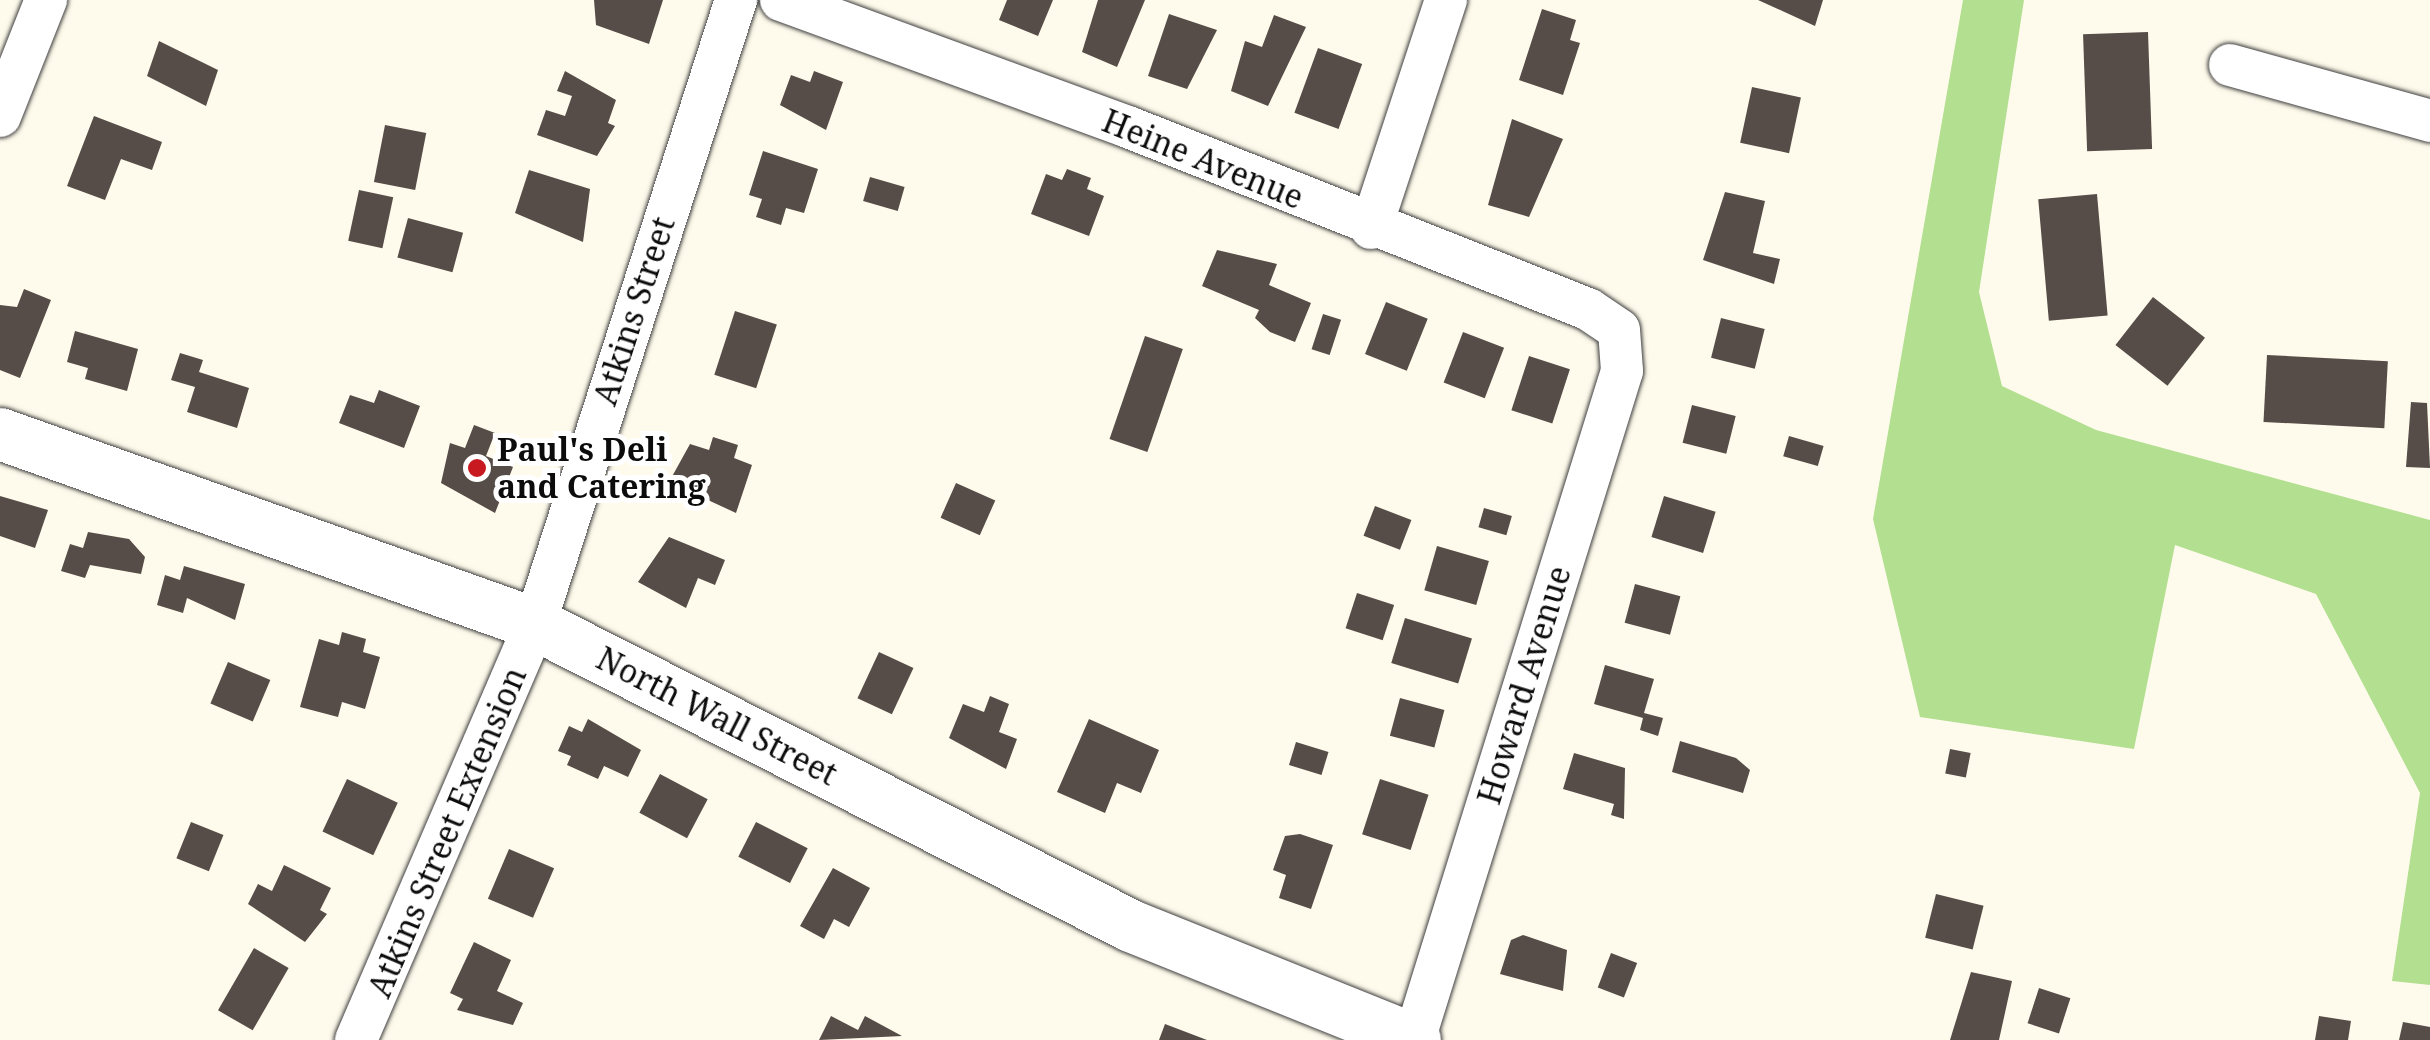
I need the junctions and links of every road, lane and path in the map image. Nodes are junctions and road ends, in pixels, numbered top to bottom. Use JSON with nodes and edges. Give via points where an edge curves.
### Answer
{"nodes":[{"id":1,"x":46,"y":0,"type":"edge"},
{"id":2,"x":736,"y":0,"type":"edge"},
{"id":3,"x":781,"y":0,"type":"edge"},
{"id":4,"x":1446,"y":0,"type":"edge"},
{"id":5,"x":2230,"y":65,"type":"dead end"},
{"id":6,"x":0,"y":116,"type":"edge"},
{"id":7,"x":2430,"y":121,"type":"edge"},
{"id":8,"x":1371,"y":228,"type":"junction"},
{"id":9,"x":1619,"y":330,"type":"joint"},
{"id":10,"x":0,"y":434,"type":"edge"},
{"id":11,"x":536,"y":624,"type":"junction"},
{"id":12,"x":356,"y":1040,"type":"edge"},
{"id":13,"x":1414,"y":1040,"type":"edge"}],
"edges":[{"from":1,"to":6,"type":"street"},
{"from":2,"to":11,"type":"street","name":"Atkins Street"},
{"from":3,"to":8,"type":"street","name":"Heine Avenue"},
{"from":4,"to":8,"type":"street"},
{"from":5,"to":7,"type":"street"},
{"from":8,"to":9,"type":"street","name":"Heine Avenue","via":[[1588,308]]},
{"from":9,"to":13,"type":"street","name":"Howard Avenue","via":[[1622,371]]},
{"from":10,"to":11,"type":"street","name":"North Wall Street"},
{"from":11,"to":12,"type":"street","name":"Atkins Street Extension"},
{"from":11,"to":13,"type":"street","name":"North Wall Street","via":[[1131,926]]}]}
